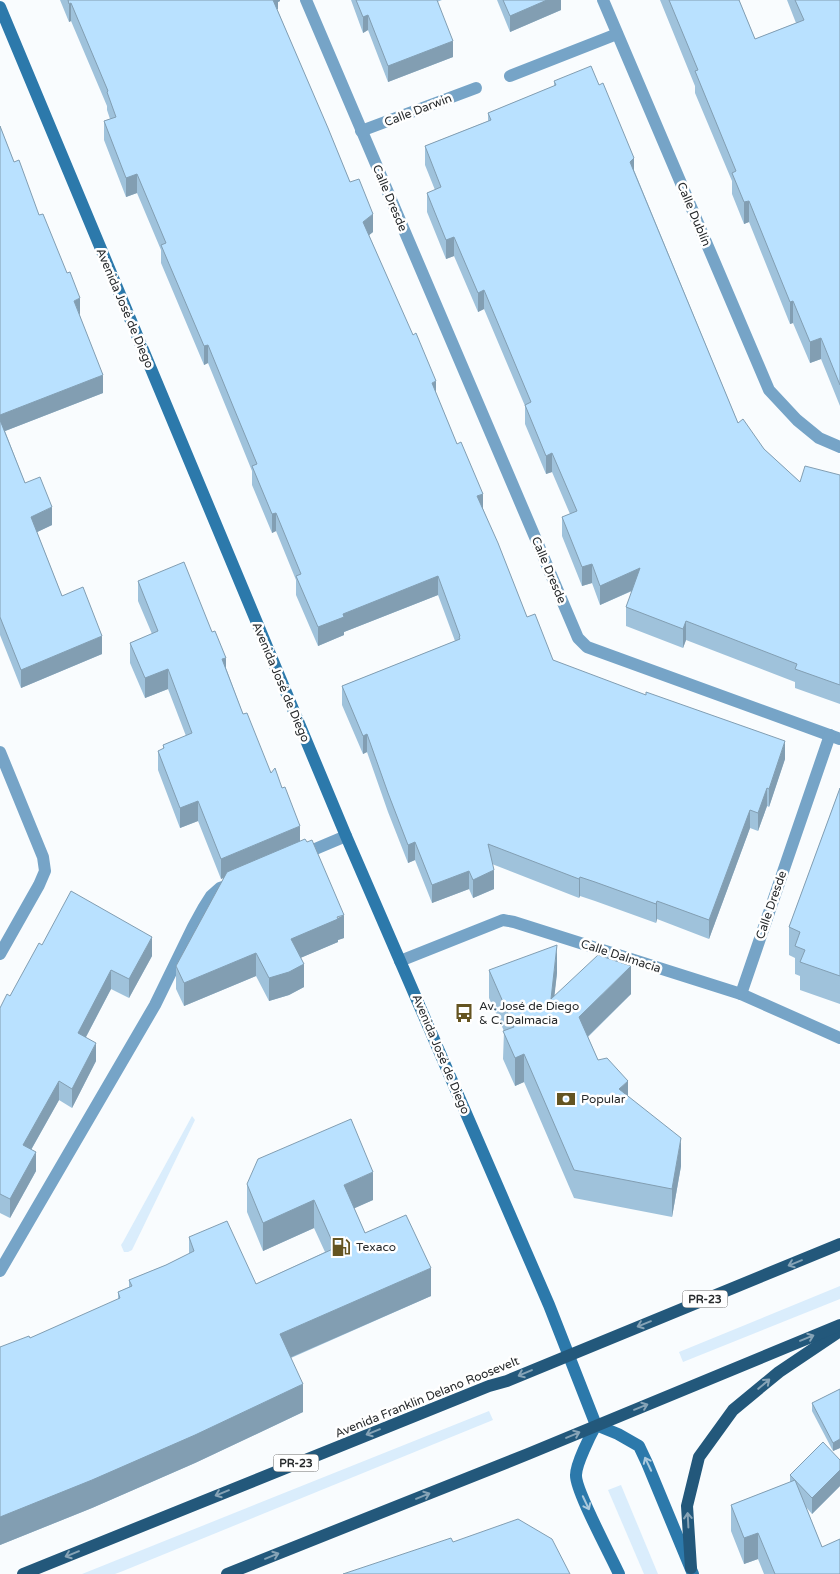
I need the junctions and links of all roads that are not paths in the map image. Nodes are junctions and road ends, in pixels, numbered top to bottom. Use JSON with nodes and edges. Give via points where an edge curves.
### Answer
{"nodes":[{"id":1,"x":306,"y":0,"type":"edge"},
{"id":2,"x":603,"y":0,"type":"edge"},
{"id":3,"x":0,"y":7,"type":"edge"},
{"id":4,"x":616,"y":34,"type":"junction"},
{"id":5,"x":510,"y":76,"type":"dead end"},
{"id":6,"x":476,"y":88,"type":"dead end"},
{"id":7,"x":361,"y":132,"type":"junction"},
{"id":8,"x":840,"y":447,"type":"edge"},
{"id":9,"x":835,"y":737,"type":"edge"},
{"id":10,"x":0,"y":752,"type":"edge"},
{"id":11,"x":346,"y":836,"type":"junction"},
{"id":12,"x":289,"y":860,"type":"edge"},
{"id":13,"x":246,"y":878,"type":"edge"},
{"id":14,"x":0,"y":954,"type":"edge"},
{"id":15,"x":400,"y":961,"type":"junction"},
{"id":16,"x":740,"y":994,"type":"junction"},
{"id":17,"x":840,"y":1038,"type":"edge"},
{"id":18,"x":840,"y":1244,"type":"edge"},
{"id":19,"x":0,"y":1271,"type":"edge"},
{"id":20,"x":840,"y":1325,"type":"edge"},
{"id":21,"x":840,"y":1331,"type":"edge"},
{"id":22,"x":569,"y":1354,"type":"junction"},
{"id":23,"x":596,"y":1425,"type":"junction"},
{"id":24,"x":692,"y":1571,"type":"edge"},
{"id":25,"x":23,"y":1574,"type":"edge"},
{"id":26,"x":227,"y":1574,"type":"edge"},
{"id":27,"x":619,"y":1574,"type":"edge"}],
"edges":[{"from":1,"to":7,"type":"street","name":"Calle Dresde"},
{"from":2,"to":4,"type":"street","name":"Calle Dublín"},
{"from":3,"to":11,"type":"main road","name":"Avenida José de Diego"},
{"from":4,"to":5,"type":"street"},
{"from":4,"to":8,"type":"street","name":"Calle Dublín","via":[[769,390],[819,438]]},
{"from":6,"to":7,"type":"street","name":"Calle Darwin"},
{"from":7,"to":9,"type":"street","name":"Calle Dresde","via":[[578,638],[587,647]]},
{"from":9,"to":16,"type":"street","name":"Calle Dresde"},
{"from":10,"to":14,"type":"street","via":[[43,857],[45,871]]},
{"from":11,"to":12,"type":"street"},
{"from":11,"to":15,"type":"main road","name":"Avenida José de Diego"},
{"from":13,"to":19,"type":"street","via":[[220,888],[211,896],[155,1005]]},
{"from":15,"to":16,"type":"street","name":"Calle Dalmacia","via":[[503,920]]},
{"from":15,"to":22,"type":"main road","name":"Avenida José de Diego"},
{"from":16,"to":17,"type":"street","name":"Calle Dalmacia"},
{"from":18,"to":22,"type":"main road","name":"Avenida Franklin Delano Roosevelt","number":"PR-23","one_way":true},
{"from":23,"to":20,"type":"main road","one_way":true},
{"from":24,"to":21,"type":"main road","one_way":true,"via":[[687,1506],[699,1457],[733,1410],[779,1372]]},
{"from":22,"to":23,"type":"main road","name":"Avenida José de Diego"},
{"from":22,"to":25,"type":"main road","name":"Avenida Franklin Delano Roosevelt","number":"PR-23","one_way":true},
{"from":24,"to":23,"type":"main road","one_way":true,"via":[[638,1446]]},
{"from":26,"to":23,"type":"main road","one_way":true},
{"from":23,"to":27,"type":"main road","one_way":true,"via":[[576,1475],[581,1494]]}]}
